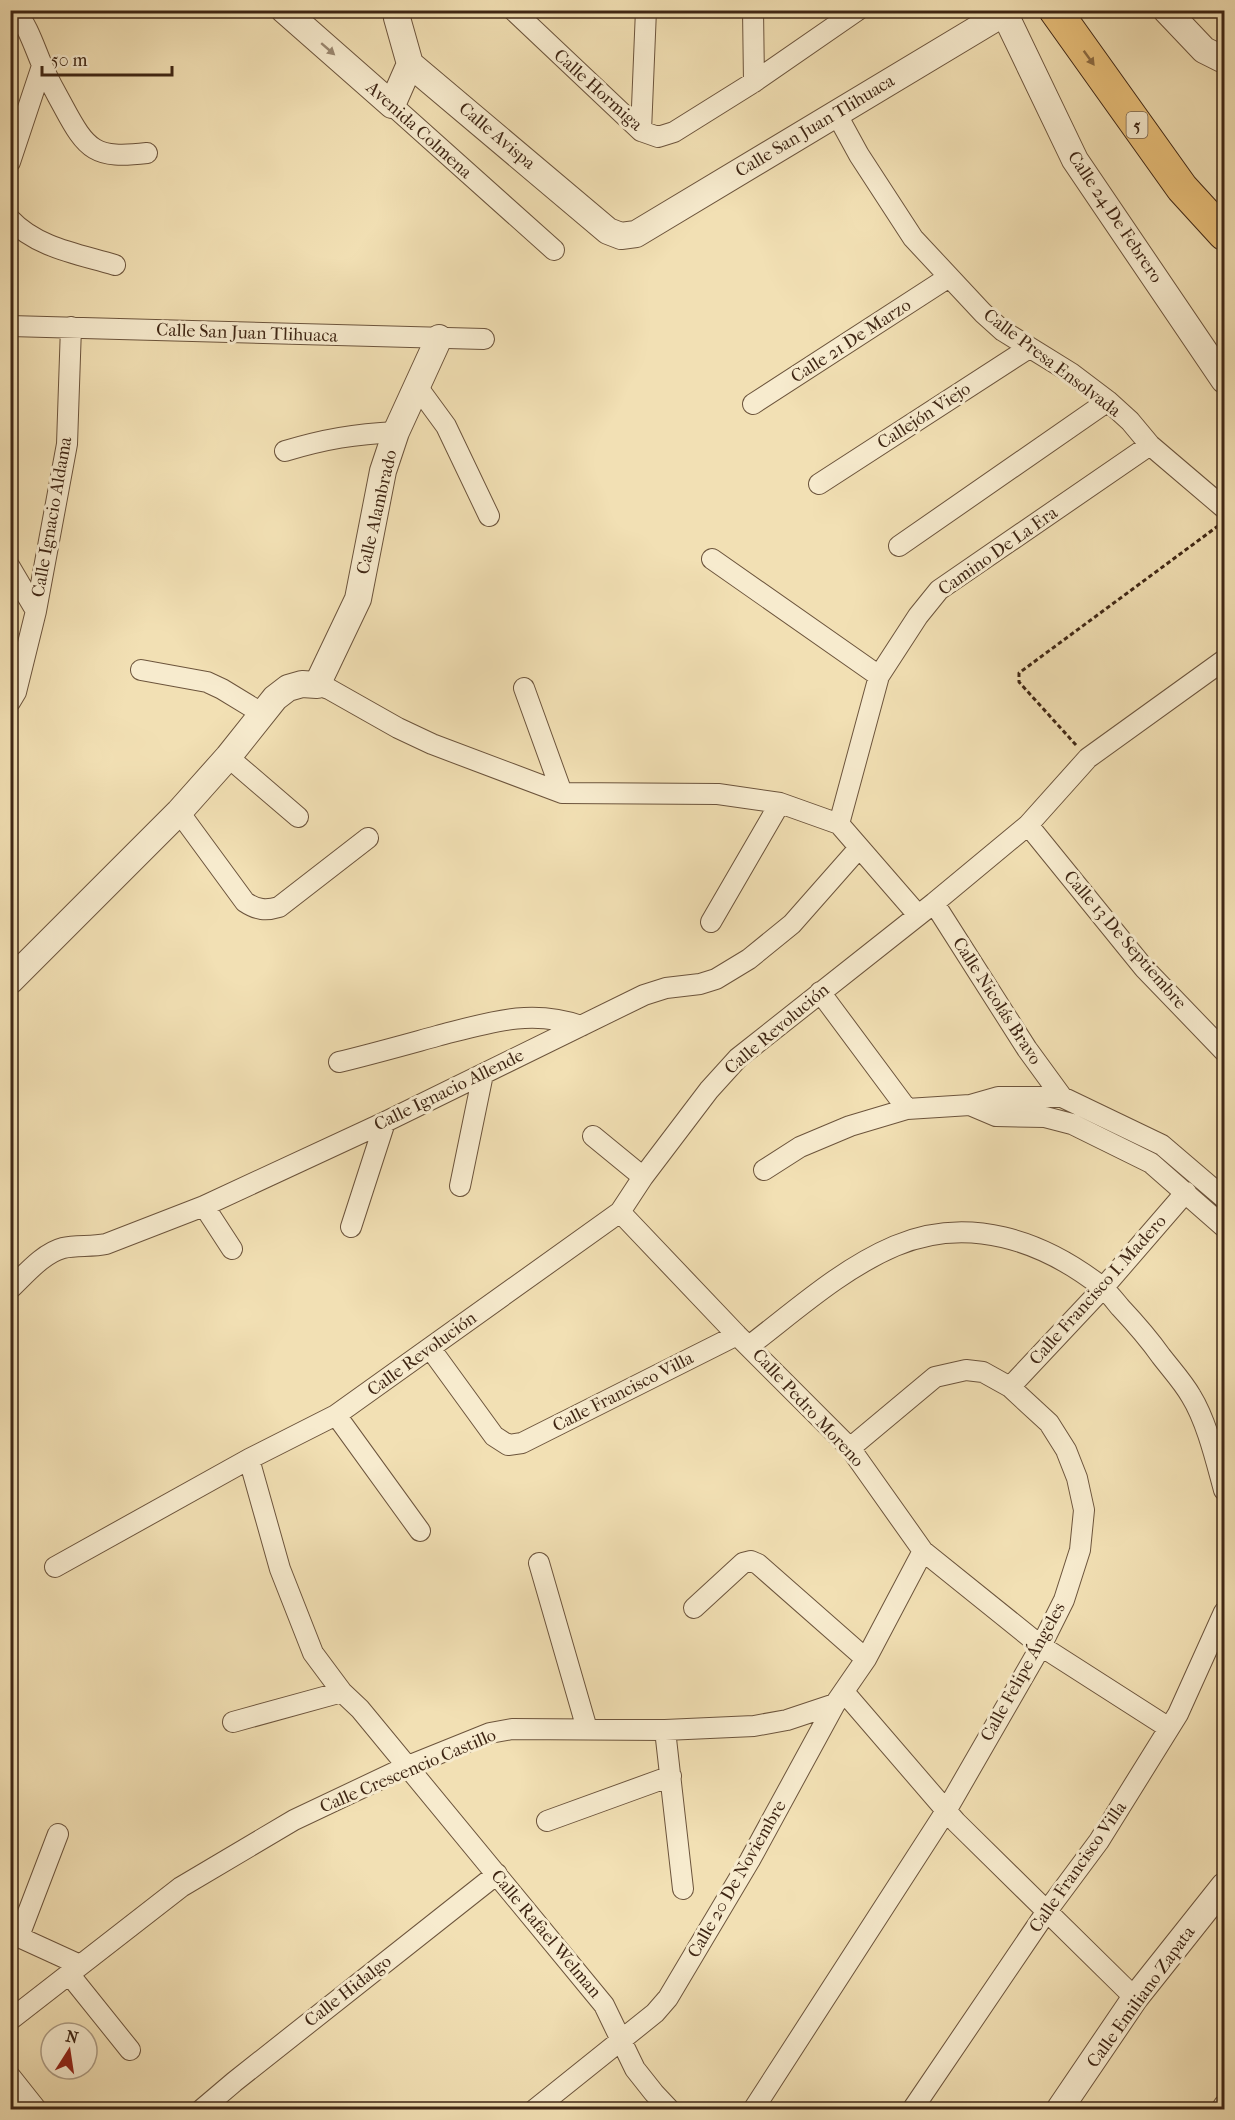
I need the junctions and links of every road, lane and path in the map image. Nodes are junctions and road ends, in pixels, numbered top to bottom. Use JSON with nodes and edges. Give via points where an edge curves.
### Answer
{"nodes":[{"id":1,"x":284,"y":10,"type":"edge"},
{"id":2,"x":513,"y":10,"type":"edge"},
{"id":3,"x":646,"y":10,"type":"edge"},
{"id":4,"x":753,"y":10,"type":"edge"},
{"id":5,"x":858,"y":10,"type":"edge"},
{"id":6,"x":1055,"y":10,"type":"edge"},
{"id":7,"x":1082,"y":10,"type":"edge"},
{"id":8,"x":1166,"y":10,"type":"edge"},
{"id":9,"x":1003,"y":12,"type":"edge"},
{"id":10,"x":395,"y":13,"type":"edge"},
{"id":11,"x":25,"y":16,"type":"edge"},
{"id":12,"x":1214,"y":55,"type":"edge"},
{"id":13,"x":410,"y":64,"type":"junction"},
{"id":14,"x":42,"y":66,"type":"junction"},
{"id":15,"x":754,"y":82,"type":"junction"},
{"id":16,"x":392,"y":105,"type":"junction"},
{"id":17,"x":836,"y":113,"type":"junction"},
{"id":18,"x":641,"y":131,"type":"junction"},
{"id":19,"x":147,"y":153,"type":"dead end"},
{"id":20,"x":10,"y":162,"type":"edge"},
{"id":21,"x":1224,"y":206,"type":"edge"},
{"id":22,"x":10,"y":219,"type":"edge"},
{"id":23,"x":1224,"y":234,"type":"edge"},
{"id":24,"x":621,"y":236,"type":"joint"},
{"id":25,"x":554,"y":250,"type":"dead end"},
{"id":26,"x":115,"y":266,"type":"dead end"},
{"id":27,"x":949,"y":277,"type":"junction"},
{"id":28,"x":10,"y":326,"type":"edge"},
{"id":29,"x":71,"y":327,"type":"junction"},
{"id":30,"x":439,"y":338,"type":"junction"},
{"id":31,"x":484,"y":339,"type":"dead end"},
{"id":32,"x":1029,"y":348,"type":"junction"},
{"id":33,"x":1224,"y":380,"type":"edge"},
{"id":34,"x":416,"y":385,"type":"junction"},
{"id":35,"x":1108,"y":401,"type":"junction"},
{"id":36,"x":753,"y":404,"type":"dead end"},
{"id":37,"x":396,"y":432,"type":"junction"},
{"id":38,"x":1150,"y":445,"type":"junction"},
{"id":39,"x":285,"y":451,"type":"dead end"},
{"id":40,"x":819,"y":484,"type":"dead end"},
{"id":41,"x":1224,"y":508,"type":"edge"},
{"id":42,"x":489,"y":516,"type":"dead end"},
{"id":43,"x":1224,"y":521,"type":"edge"},
{"id":44,"x":899,"y":546,"type":"dead end"},
{"id":45,"x":712,"y":559,"type":"dead end"},
{"id":46,"x":10,"y":567,"type":"edge"},
{"id":47,"x":36,"y":611,"type":"junction"},
{"id":48,"x":1224,"y":660,"type":"edge"},
{"id":49,"x":141,"y":670,"type":"dead end"},
{"id":50,"x":879,"y":676,"type":"junction"},
{"id":51,"x":317,"y":685,"type":"junction"},
{"id":52,"x":524,"y":688,"type":"dead end"},
{"id":53,"x":10,"y":702,"type":"edge"},
{"id":54,"x":262,"y":714,"type":"junction"},
{"id":55,"x":228,"y":757,"type":"junction"},
{"id":56,"x":1088,"y":759,"type":"junction"},
{"id":57,"x":562,"y":793,"type":"junction"},
{"id":58,"x":780,"y":802,"type":"junction"},
{"id":59,"x":179,"y":812,"type":"junction"},
{"id":60,"x":298,"y":817,"type":"dead end"},
{"id":61,"x":839,"y":824,"type":"junction"},
{"id":62,"x":1028,"y":825,"type":"junction"},
{"id":63,"x":368,"y":838,"type":"dead end"},
{"id":64,"x":860,"y":848,"type":"junction"},
{"id":65,"x":934,"y":903,"type":"junction"},
{"id":66,"x":918,"y":915,"type":"junction"},
{"id":67,"x":711,"y":922,"type":"dead end"},
{"id":68,"x":10,"y":981,"type":"edge"},
{"id":69,"x":820,"y":992,"type":"junction"},
{"id":70,"x":581,"y":1026,"type":"junction"},
{"id":71,"x":1224,"y":1051,"type":"edge"},
{"id":72,"x":339,"y":1062,"type":"dead end"},
{"id":73,"x":483,"y":1074,"type":"junction"},
{"id":74,"x":1062,"y":1097,"type":"junction"},
{"id":75,"x":970,"y":1105,"type":"junction"},
{"id":76,"x":907,"y":1108,"type":"junction"},
{"id":77,"x":384,"y":1122,"type":"junction"},
{"id":78,"x":593,"y":1136,"type":"dead end"},
{"id":79,"x":764,"y":1170,"type":"dead end"},
{"id":80,"x":643,"y":1177,"type":"junction"},
{"id":81,"x":460,"y":1186,"type":"dead end"},
{"id":82,"x":1186,"y":1192,"type":"junction"},
{"id":83,"x":1224,"y":1198,"type":"edge"},
{"id":84,"x":204,"y":1206,"type":"junction"},
{"id":85,"x":620,"y":1212,"type":"junction"},
{"id":86,"x":351,"y":1227,"type":"dead end"},
{"id":87,"x":1224,"y":1227,"type":"edge"},
{"id":88,"x":232,"y":1249,"type":"dead end"},
{"id":89,"x":1103,"y":1288,"type":"junction"},
{"id":90,"x":10,"y":1289,"type":"edge"},
{"id":91,"x":743,"y":1340,"type":"junction"},
{"id":92,"x":430,"y":1348,"type":"junction"},
{"id":93,"x":1010,"y":1387,"type":"junction"},
{"id":94,"x":336,"y":1415,"type":"junction"},
{"id":95,"x":850,"y":1448,"type":"junction"},
{"id":96,"x":249,"y":1459,"type":"junction"},
{"id":97,"x":1224,"y":1490,"type":"edge"},
{"id":98,"x":420,"y":1531,"type":"dead end"},
{"id":99,"x":923,"y":1551,"type":"junction"},
{"id":100,"x":539,"y":1563,"type":"dead end"},
{"id":101,"x":55,"y":1567,"type":"dead end"},
{"id":102,"x":694,"y":1608,"type":"dead end"},
{"id":103,"x":1224,"y":1612,"type":"edge"},
{"id":104,"x":1041,"y":1646,"type":"junction"},
{"id":105,"x":866,"y":1659,"type":"junction"},
{"id":106,"x":342,"y":1692,"type":"junction"},
{"id":107,"x":840,"y":1698,"type":"junction"},
{"id":108,"x":233,"y":1722,"type":"dead end"},
{"id":109,"x":1169,"y":1728,"type":"junction"},
{"id":110,"x":587,"y":1729,"type":"junction"},
{"id":111,"x":665,"y":1730,"type":"junction"},
{"id":112,"x":408,"y":1766,"type":"junction"},
{"id":113,"x":671,"y":1776,"type":"junction"},
{"id":114,"x":946,"y":1811,"type":"junction"},
{"id":115,"x":546,"y":1821,"type":"dead end"},
{"id":116,"x":58,"y":1834,"type":"dead end"},
{"id":117,"x":497,"y":1874,"type":"junction"},
{"id":118,"x":1224,"y":1886,"type":"edge"},
{"id":119,"x":683,"y":1889,"type":"dead end"},
{"id":120,"x":1047,"y":1911,"type":"junction"},
{"id":121,"x":15,"y":1934,"type":"edge"},
{"id":122,"x":75,"y":1970,"type":"junction"},
{"id":123,"x":1136,"y":1998,"type":"junction"},
{"id":124,"x":10,"y":2020,"type":"edge"},
{"id":125,"x":622,"y":2040,"type":"junction"},
{"id":126,"x":130,"y":2050,"type":"dead end"},
{"id":127,"x":10,"y":2076,"type":"edge"},
{"id":128,"x":1224,"y":2105,"type":"edge"},
{"id":129,"x":37,"y":2109,"type":"edge"},
{"id":130,"x":201,"y":2109,"type":"edge"},
{"id":131,"x":534,"y":2109,"type":"edge"},
{"id":132,"x":670,"y":2109,"type":"edge"},
{"id":133,"x":753,"y":2109,"type":"edge"},
{"id":134,"x":912,"y":2109,"type":"edge"},
{"id":135,"x":1059,"y":2109,"type":"edge"},
{"id":136,"x":1221,"y":2109,"type":"edge"}],
"edges":[{"from":1,"to":16,"type":"street","name":"Avenida Colmena","one_way":true},
{"from":2,"to":18,"type":"street","name":"Calle Hormiga"},
{"from":3,"to":18,"type":"street"},
{"from":4,"to":15,"type":"street"},
{"from":5,"to":15,"type":"street","name":"Calle Hormiga"},
{"from":6,"to":23,"type":"main road","number":"5","one_way":true,"via":[[1182,188]]},
{"from":7,"to":21,"type":"main road","number":"5","via":[[1193,171]]},
{"from":8,"to":12,"type":"street"},
{"from":9,"to":17,"type":"street","name":"Calle San Juan Tlihuaca"},
{"from":9,"to":33,"type":"street","name":"Calle 24 De Febrero","via":[[1075,160]]},
{"from":10,"to":13,"type":"street"},
{"from":11,"to":14,"type":"street"},
{"from":13,"to":16,"type":"street"},
{"from":13,"to":24,"type":"street","name":"Calle Avispa","via":[[609,231]]},
{"from":14,"to":19,"type":"street","via":[[86,144],[111,154]]},
{"from":14,"to":20,"type":"street"},
{"from":15,"to":18,"type":"street","name":"Calle Hormiga","via":[[674,132],[658,137]]},
{"from":16,"to":25,"type":"street","name":"Avenida Colmena"},
{"from":17,"to":24,"type":"street","name":"Calle San Juan Tlihuaca","via":[[636,234]]},
{"from":17,"to":27,"type":"street","name":"Calle Presa Ensolvada","via":[[913,238]]},
{"from":22,"to":26,"type":"street","via":[[34,239]]},
{"from":27,"to":32,"type":"street","name":"Calle Presa Ensolvada","via":[[1003,331]]},
{"from":27,"to":36,"type":"street","name":"Calle 21 De Marzo"},
{"from":28,"to":29,"type":"street","name":"Calle San Juan Tlihuaca"},
{"from":29,"to":30,"type":"street","name":"Calle San Juan Tlihuaca"},
{"from":29,"to":47,"type":"street","name":"Calle Ignacio Aldama","via":[[67,444]]},
{"from":30,"to":31,"type":"street","name":"Calle San Juan Tlihuaca"},
{"from":30,"to":34,"type":"street","name":"Calle Alambrado"},
{"from":32,"to":35,"type":"street","name":"Calle Presa Ensolvada"},
{"from":32,"to":40,"type":"street","name":"Callejón Viejo"},
{"from":34,"to":37,"type":"street","name":"Calle Alambrado"},
{"from":34,"to":42,"type":"street","via":[[446,426]]},
{"from":35,"to":38,"type":"street","name":"Calle Presa Ensolvada"},
{"from":35,"to":44,"type":"street"},
{"from":37,"to":39,"type":"street","via":[[324,439]]},
{"from":37,"to":51,"type":"street","name":"Calle Alambrado","via":[[383,471],[358,599]]},
{"from":38,"to":41,"type":"street","name":"Calle Presa Ensolvada"},
{"from":38,"to":50,"type":"street","name":"Camino De La Era","via":[[939,590]]},
{"from":43,"to":56,"type":"path","via":[[1019,674],[1019,682]]},
{"from":45,"to":50,"type":"street"},
{"from":46,"to":47,"type":"street"},
{"from":47,"to":53,"type":"street","name":"Calle Ignacio Aldama","via":[[16,692]]},
{"from":48,"to":56,"type":"street","name":"Calle Revolución"},
{"from":49,"to":54,"type":"street","via":[[207,682]]},
{"from":50,"to":61,"type":"street","name":"Camino De La Era"},
{"from":51,"to":54,"type":"street","via":[[288,687]]},
{"from":51,"to":57,"type":"street","via":[[432,744]]},
{"from":52,"to":57,"type":"street"},
{"from":54,"to":55,"type":"street"},
{"from":55,"to":59,"type":"street"},
{"from":55,"to":60,"type":"street"},
{"from":56,"to":62,"type":"street","name":"Calle Revolución"},
{"from":57,"to":58,"type":"street","via":[[718,794]]},
{"from":58,"to":61,"type":"street"},
{"from":58,"to":67,"type":"street"},
{"from":59,"to":63,"type":"street","via":[[245,902],[261,909],[279,906]]},
{"from":59,"to":68,"type":"street"},
{"from":61,"to":64,"type":"street"},
{"from":62,"to":65,"type":"street","name":"Calle Revolución"},
{"from":62,"to":71,"type":"street","name":"Calle 13 De Septiembre","via":[[1144,968]]},
{"from":64,"to":66,"type":"street"},
{"from":64,"to":70,"type":"street","name":"Calle Ignacio Allende","via":[[792,924],[749,958],[716,979],[644,995]]},
{"from":65,"to":66,"type":"street","name":"Calle Revolución"},
{"from":65,"to":74,"type":"street","name":"Calle Nicolás Bravo"},
{"from":66,"to":69,"type":"street","name":"Calle Revolución"},
{"from":69,"to":76,"type":"street"},
{"from":69,"to":80,"type":"street","name":"Calle Revolución","via":[[738,1058]]},
{"from":70,"to":72,"type":"street","via":[[536,1016],[502,1019]]},
{"from":70,"to":73,"type":"street","name":"Calle Ignacio Allende"},
{"from":73,"to":77,"type":"street","name":"Calle Ignacio Allende"},
{"from":73,"to":81,"type":"street"},
{"from":74,"to":75,"type":"street","via":[[998,1097]]},
{"from":74,"to":83,"type":"street","via":[[1162,1145]]},
{"from":75,"to":76,"type":"street"},
{"from":75,"to":82,"type":"street","via":[[996,1116],[1051,1118],[1072,1124],[1151,1163]]},
{"from":76,"to":79,"type":"street","via":[[800,1147]]},
{"from":77,"to":84,"type":"street","name":"Calle Ignacio Allende"},
{"from":77,"to":86,"type":"street"},
{"from":78,"to":80,"type":"street"},
{"from":80,"to":85,"type":"street","name":"Calle Revolución"},
{"from":82,"to":87,"type":"street"},
{"from":82,"to":89,"type":"street","name":"Calle Francisco I. Madero"},
{"from":84,"to":88,"type":"street"},
{"from":84,"to":90,"type":"street","name":"Calle Ignacio Allende","via":[[106,1244],[63,1248],[44,1258]]},
{"from":85,"to":91,"type":"street","name":"Calle Pedro Moreno"},
{"from":85,"to":92,"type":"street","name":"Calle Revolución"},
{"from":89,"to":91,"type":"street","name":"Calle Francisco Villa","via":[[1023,1241],[958,1231],[895,1246],[847,1272]]},
{"from":89,"to":93,"type":"street","name":"Calle Francisco I. Madero"},
{"from":89,"to":97,"type":"street","name":"Calle Francisco Villa","via":[[1149,1339],[1192,1396]]},
{"from":91,"to":92,"type":"street","name":"Calle Francisco Villa","via":[[522,1443],[508,1444],[494,1436]]},
{"from":91,"to":95,"type":"street","name":"Calle Pedro Moreno"},
{"from":92,"to":94,"type":"street","name":"Calle Revolución"},
{"from":93,"to":95,"type":"street","name":"Calle Felipe Ángeles","via":[[983,1372],[966,1370],[935,1377]]},
{"from":93,"to":104,"type":"street","name":"Calle Felipe Ángeles","via":[[1049,1423],[1066,1450],[1084,1510],[1080,1550],[1064,1600]]},
{"from":94,"to":96,"type":"street","name":"Calle Revolución"},
{"from":94,"to":98,"type":"street"},
{"from":95,"to":99,"type":"street","name":"Calle Pedro Moreno"},
{"from":96,"to":101,"type":"street","name":"Calle Revolución"},
{"from":96,"to":106,"type":"street","name":"Calle Rafael Welman","via":[[280,1569],[313,1653]]},
{"from":99,"to":104,"type":"street","name":"Calle Pedro Moreno"},
{"from":99,"to":105,"type":"street"},
{"from":100,"to":110,"type":"street"},
{"from":102,"to":105,"type":"street","via":[[743,1563],[751,1561]]},
{"from":103,"to":109,"type":"street","name":"Calle Francisco Villa"},
{"from":104,"to":109,"type":"street","name":"Calle Pedro Moreno"},
{"from":104,"to":114,"type":"street","name":"Calle Felipe Ángeles"},
{"from":105,"to":107,"type":"street"},
{"from":106,"to":108,"type":"street"},
{"from":106,"to":112,"type":"street","name":"Calle Rafael Welman"},
{"from":107,"to":111,"type":"street","name":"Calle Crescencio Castillo","via":[[787,1720],[754,1726]]},
{"from":107,"to":114,"type":"street"},
{"from":107,"to":125,"type":"street","name":"Calle 20 De Noviembre","via":[[668,1998]]},
{"from":109,"to":120,"type":"street","name":"Calle Francisco Villa","via":[[1099,1841]]},
{"from":110,"to":111,"type":"street","name":"Calle Crescencio Castillo"},
{"from":110,"to":112,"type":"street","name":"Calle Crescencio Castillo","via":[[512,1729],[490,1733]]},
{"from":111,"to":113,"type":"street"},
{"from":112,"to":117,"type":"street","name":"Calle Rafael Welman"},
{"from":112,"to":122,"type":"street","name":"Calle Crescencio Castillo","via":[[294,1820],[181,1887]]},
{"from":113,"to":115,"type":"street"},
{"from":113,"to":119,"type":"street"},
{"from":114,"to":120,"type":"street"},
{"from":114,"to":133,"type":"street","name":"Calle Felipe Ángeles"},
{"from":116,"to":121,"type":"street"},
{"from":117,"to":125,"type":"street","name":"Calle Rafael Welman","via":[[604,2004]]},
{"from":117,"to":130,"type":"street","name":"Calle Hidalgo"},
{"from":118,"to":123,"type":"street","name":"Calle Emiliano Zapata"},
{"from":120,"to":123,"type":"street"},
{"from":120,"to":134,"type":"street","name":"Calle Francisco Villa"},
{"from":121,"to":122,"type":"street"},
{"from":122,"to":124,"type":"street","name":"Calle Crescencio Castillo"},
{"from":122,"to":126,"type":"street"},
{"from":123,"to":135,"type":"street","name":"Calle Emiliano Zapata"},
{"from":125,"to":131,"type":"street","name":"Calle 20 De Noviembre"},
{"from":125,"to":132,"type":"street","name":"Calle Rafael Welman","via":[[636,2069]]},
{"from":127,"to":129,"type":"street"},
{"from":128,"to":136,"type":"street"}]}
